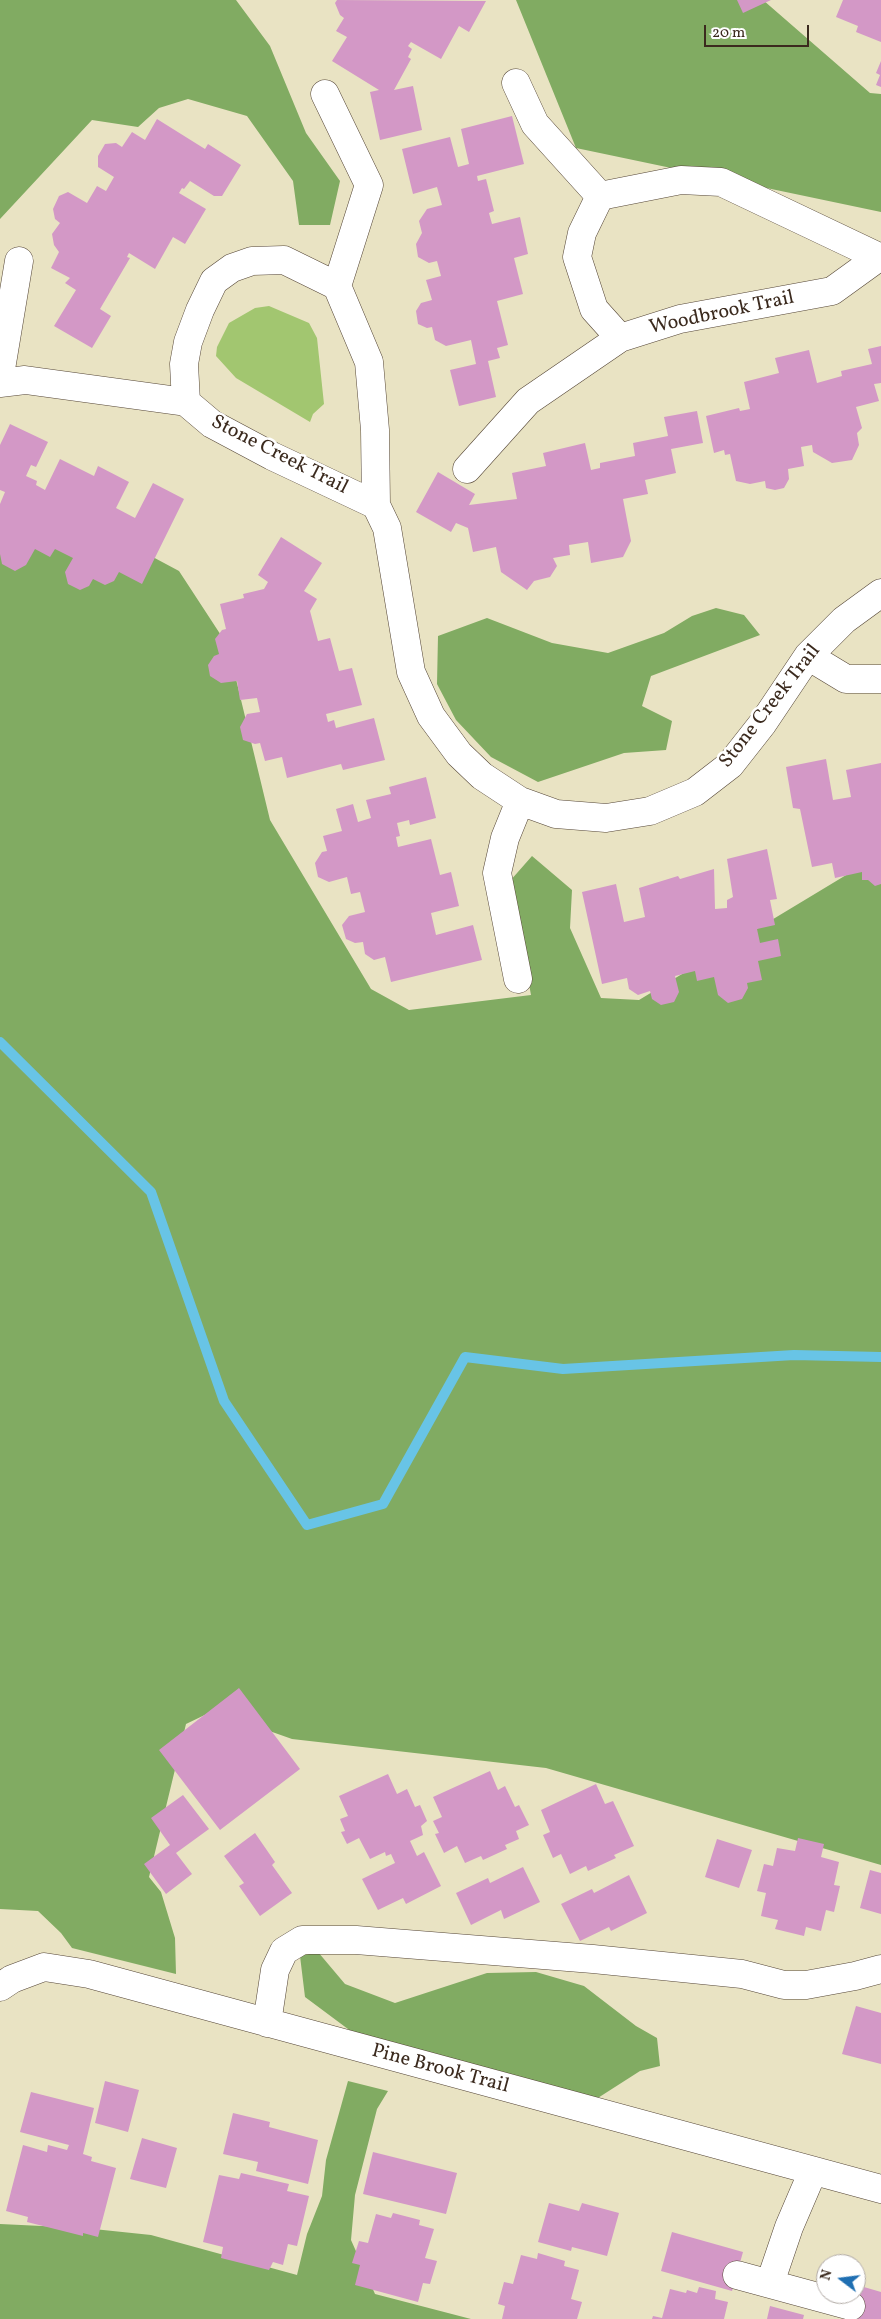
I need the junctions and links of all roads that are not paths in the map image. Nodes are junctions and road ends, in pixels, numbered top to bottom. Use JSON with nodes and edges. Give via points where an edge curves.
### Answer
{"nodes":[{"id":1,"x":516,"y":83,"type":"dead end"},
{"id":2,"x":326,"y":94,"type":"dead end"},
{"id":3,"x":600,"y":196,"type":"junction"},
{"id":4,"x":880,"y":257,"type":"edge"},
{"id":5,"x":19,"y":261,"type":"dead end"},
{"id":6,"x":337,"y":286,"type":"junction"},
{"id":7,"x":620,"y":338,"type":"junction"},
{"id":8,"x":0,"y":374,"type":"edge"},
{"id":9,"x":0,"y":383,"type":"edge"},
{"id":10,"x":186,"y":402,"type":"junction"},
{"id":11,"x":467,"y":469,"type":"dead end"},
{"id":12,"x":376,"y":505,"type":"junction"},
{"id":13,"x":881,"y":593,"type":"edge"},
{"id":14,"x":808,"y":656,"type":"junction"},
{"id":15,"x":881,"y":679,"type":"edge"},
{"id":16,"x":520,"y":801,"type":"junction"},
{"id":17,"x":518,"y":979,"type":"dead end"},
{"id":18,"x":881,"y":1969,"type":"edge"},
{"id":19,"x":4,"y":1975,"type":"edge"},
{"id":20,"x":266,"y":2023,"type":"junction"},
{"id":21,"x":813,"y":2171,"type":"junction"},
{"id":22,"x":881,"y":2189,"type":"edge"},
{"id":23,"x":737,"y":2274,"type":"dead end"},
{"id":24,"x":770,"y":2284,"type":"junction"},
{"id":25,"x":851,"y":2306,"type":"dead end"}],
"edges":[{"from":1,"to":3,"type":"street","via":[[535,124]]},
{"from":2,"to":6,"type":"street","via":[[369,185]]},
{"from":3,"to":4,"type":"street","name":"Woodbrook Trail","via":[[682,180],[721,182]]},
{"from":3,"to":7,"type":"street","via":[[582,233],[577,257],[594,309]]},
{"from":4,"to":7,"type":"street","name":"Woodbrook Trail","via":[[832,291],[680,319]]},
{"from":5,"to":8,"type":"street"},
{"from":6,"to":10,"type":"street","via":[[284,260],[252,261],[232,268],[214,281],[188,342],[184,364]]},
{"from":6,"to":12,"type":"street","name":"Stone Creek Trail","via":[[369,362],[375,430]]},
{"from":7,"to":11,"type":"street","name":"Woodbrook Trail","via":[[528,401]]},
{"from":9,"to":10,"type":"street","via":[[25,380]]},
{"from":10,"to":12,"type":"street","name":"Stone Creek Trail","via":[[212,424]]},
{"from":12,"to":16,"type":"street","name":"Stone Creek Trail","via":[[387,528],[411,672],[431,716],[465,760],[482,776]]},
{"from":13,"to":14,"type":"street","name":"Stone Creek Trail","via":[[844,620]]},
{"from":14,"to":15,"type":"street","via":[[846,679]]},
{"from":14,"to":16,"type":"street","name":"Stone Creek Trail","via":[[730,765],[695,792],[650,811],[606,818],[556,814]]},
{"from":16,"to":17,"type":"street","via":[[504,838],[497,873]]},
{"from":18,"to":20,"type":"street","via":[[806,1985],[784,1985],[742,1974],[593,1959],[356,1940],[302,1940],[284,1952],[275,1970]]},
{"from":19,"to":20,"type":"street","name":"Pine Brook Trail","via":[[44,1967],[89,1974]]},
{"from":20,"to":21,"type":"street","name":"Pine Brook Trail"},
{"from":21,"to":22,"type":"street","name":"Pine Brook Trail"},
{"from":21,"to":24,"type":"street","via":[[789,2227]]},
{"from":23,"to":24,"type":"street"},
{"from":24,"to":25,"type":"street"}]}
